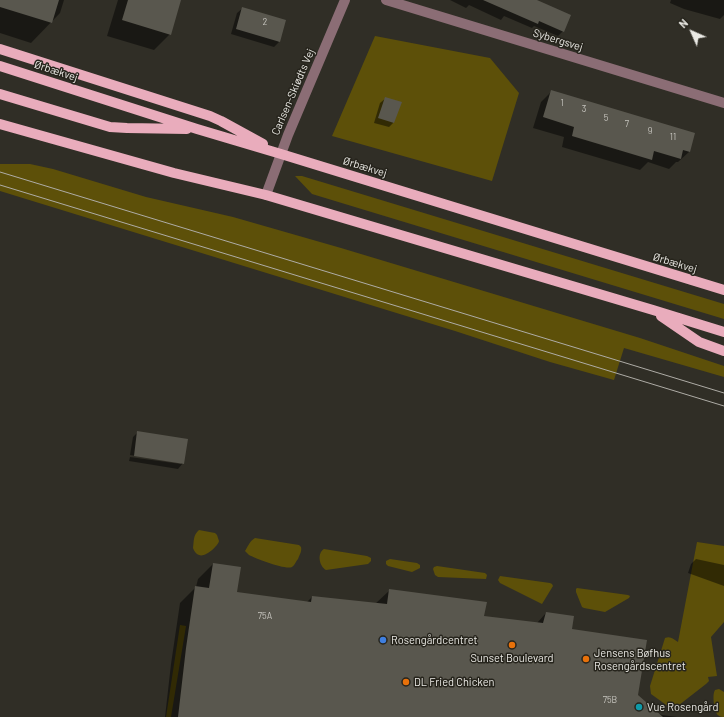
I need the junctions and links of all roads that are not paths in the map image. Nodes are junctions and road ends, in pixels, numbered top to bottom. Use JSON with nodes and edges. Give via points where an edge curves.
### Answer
{"nodes":[{"id":1,"x":345,"y":0,"type":"edge"},
{"id":2,"x":386,"y":0,"type":"edge"},
{"id":3,"x":0,"y":49,"type":"edge"},
{"id":4,"x":0,"y":66,"type":"edge"},
{"id":5,"x":0,"y":94,"type":"edge"},
{"id":6,"x":724,"y":103,"type":"edge"},
{"id":7,"x":0,"y":124,"type":"edge"},
{"id":8,"x":197,"y":129,"type":"junction"},
{"id":9,"x":281,"y":154,"type":"junction"},
{"id":10,"x":266,"y":195,"type":"junction"},
{"id":11,"x":724,"y":290,"type":"edge"},
{"id":12,"x":653,"y":310,"type":"junction"},
{"id":13,"x":724,"y":332,"type":"edge"},
{"id":14,"x":724,"y":351,"type":"edge"}],
"edges":[{"from":1,"to":9,"type":"street","name":"Carlsen-Skiødts Vej"},
{"from":2,"to":6,"type":"street","name":"Sybergsvej"},
{"from":3,"to":9,"type":"main road","via":[[210,116]]},
{"from":4,"to":8,"type":"main road","name":"Ørbækvej"},
{"from":5,"to":8,"type":"main road","via":[[110,127]]},
{"from":7,"to":10,"type":"main road","via":[[174,173]]},
{"from":8,"to":9,"type":"main road","name":"Ørbækvej"},
{"from":9,"to":10,"type":"street","name":"Carlsen-Skiødts Vej"},
{"from":9,"to":11,"type":"main road","name":"Ørbækvej"},
{"from":10,"to":12,"type":"main road"},
{"from":12,"to":13,"type":"main road"},
{"from":12,"to":14,"type":"main road","via":[[699,342]]}]}
